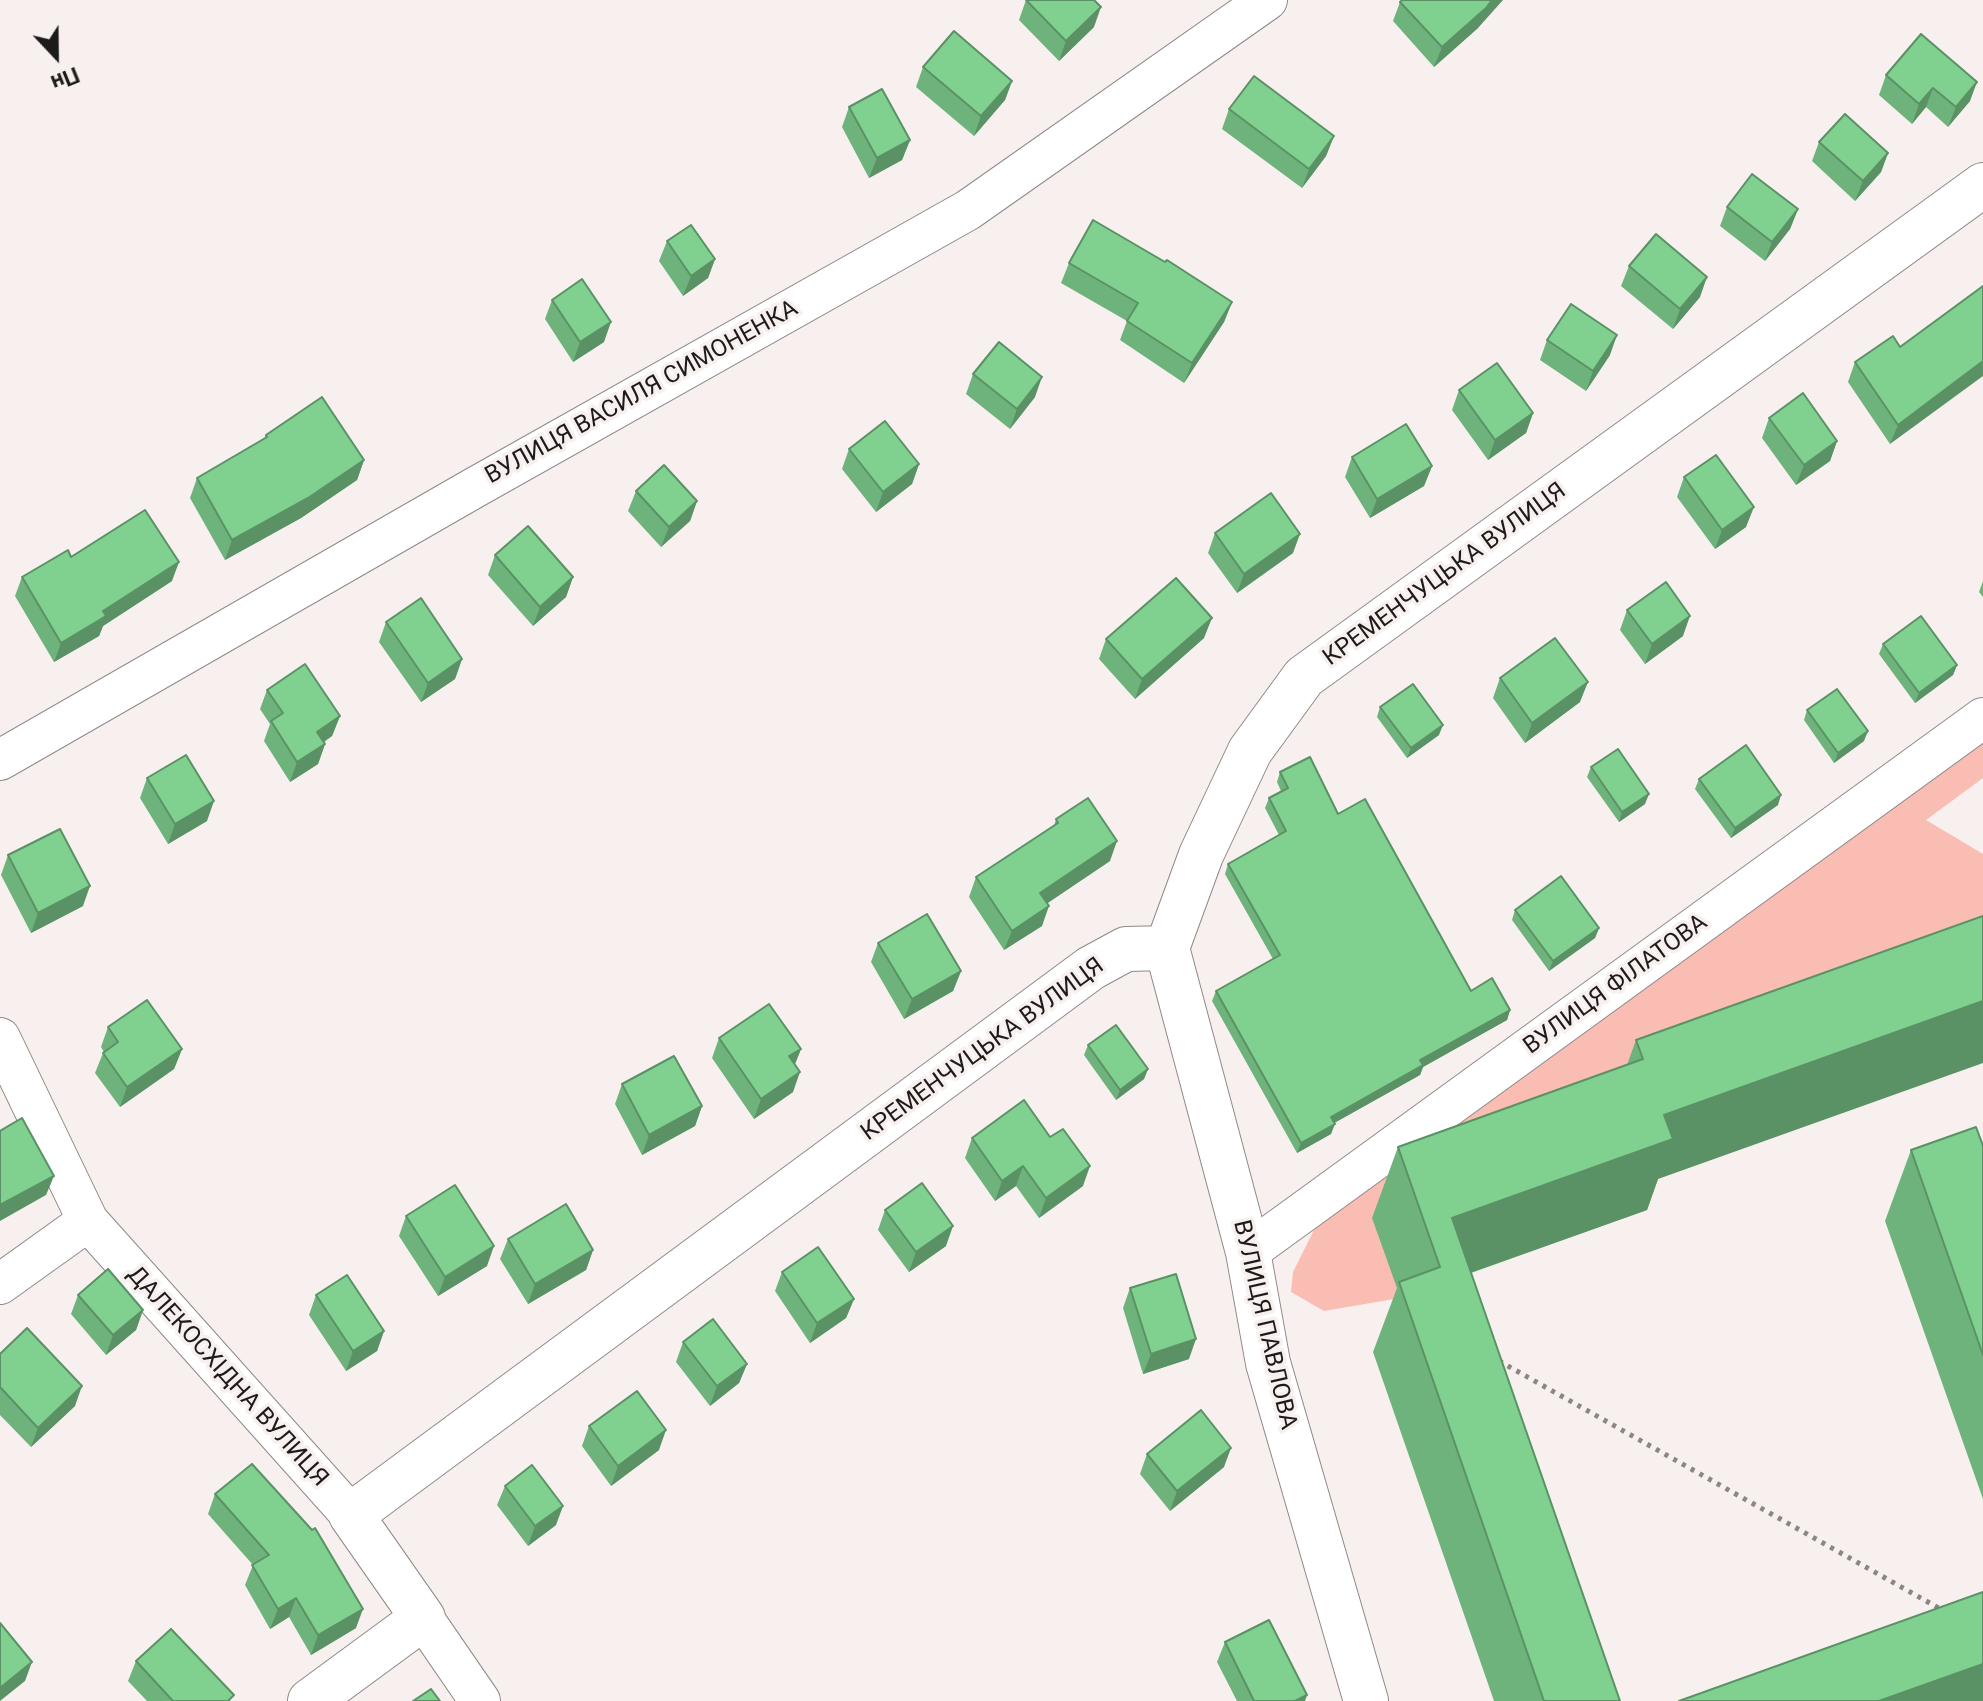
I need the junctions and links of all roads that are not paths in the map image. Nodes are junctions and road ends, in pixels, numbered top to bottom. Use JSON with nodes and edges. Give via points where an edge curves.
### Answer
{"nodes":[{"id":1,"x":1267,"y":0,"type":"edge"},
{"id":2,"x":1983,"y":185,"type":"edge"},
{"id":3,"x":1983,"y":718,"type":"edge"},
{"id":4,"x":0,"y":760,"type":"edge"},
{"id":5,"x":1167,"y":948,"type":"junction"},
{"id":6,"x":0,"y":1038,"type":"edge"},
{"id":7,"x":88,"y":1221,"type":"junction"},
{"id":8,"x":1248,"y":1252,"type":"junction"},
{"id":9,"x":0,"y":1284,"type":"edge"},
{"id":10,"x":351,"y":1515,"type":"junction"},
{"id":11,"x":423,"y":1618,"type":"junction"},
{"id":12,"x":310,"y":1701,"type":"edge"},
{"id":13,"x":480,"y":1701,"type":"edge"},
{"id":14,"x":1366,"y":1701,"type":"edge"}],
"edges":[{"from":1,"to":4,"type":"street","name":"ВУЛИЦЯ ВАСИЛЯ СИМОНЕНКА","via":[[968,210]]},
{"from":2,"to":5,"type":"street","name":"КРЕМЕНЧУЦЬКА ВУЛИЦЯ","via":[[1304,677],[1250,751],[1201,855]]},
{"from":3,"to":8,"type":"street","name":"ВУЛИЦЯ ФІЛАТОВА"},
{"from":5,"to":8,"type":"street","name":"ВУЛИЦЯ ПАВЛОВА"},
{"from":5,"to":10,"type":"street","name":"КРЕМЕНЧУЦЬКА ВУЛИЦЯ","via":[[1126,949],[1091,968]]},
{"from":6,"to":7,"type":"street","name":"ДАЛЕКОСХІДНА ВУЛИЦЯ"},
{"from":7,"to":9,"type":"street"},
{"from":7,"to":10,"type":"street","name":"ДАЛЕКОСХІДНА ВУЛИЦЯ"},
{"from":8,"to":14,"type":"street","name":"ВУЛИЦЯ ПАВЛОВА","via":[[1268,1363]]},
{"from":10,"to":11,"type":"street","name":"ДАЛЕКОСХІДНА ВУЛИЦЯ"},
{"from":11,"to":12,"type":"street"},
{"from":11,"to":13,"type":"street","name":"ДАЛЕКОСХІДНА ВУЛИЦЯ"}]}
